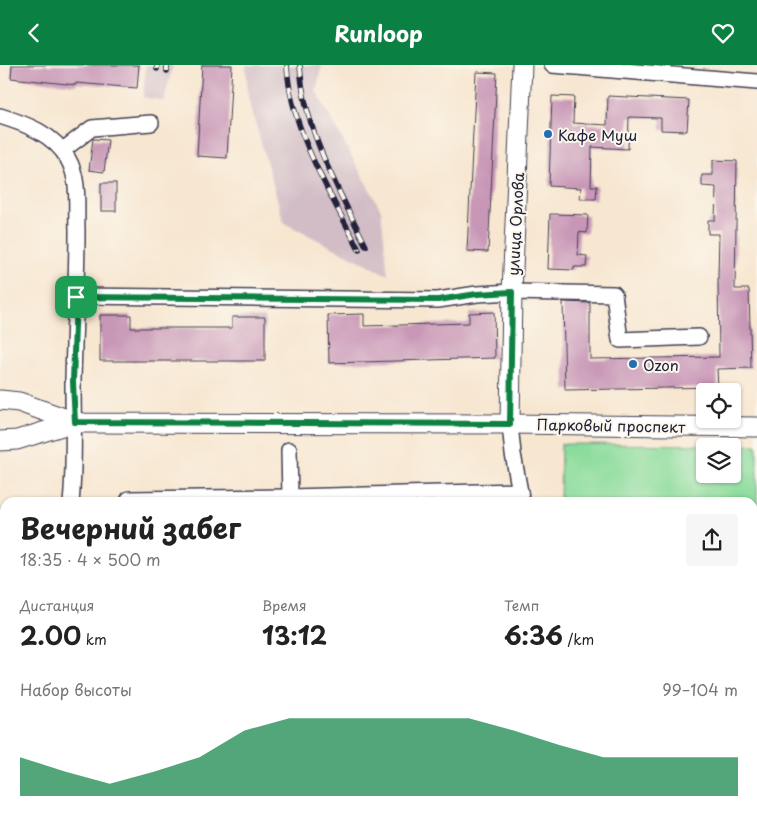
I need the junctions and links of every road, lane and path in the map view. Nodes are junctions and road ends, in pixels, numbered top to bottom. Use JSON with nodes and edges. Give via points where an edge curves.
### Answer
{"nodes":[{"id":1,"x":522,"y":65,"type":"edge"},
{"id":2,"x":552,"y":65,"type":"edge"},
{"id":3,"x":757,"y":82,"type":"edge"},
{"id":4,"x":0,"y":116,"type":"edge"},
{"id":5,"x":151,"y":123,"type":"dead end"},
{"id":6,"x":63,"y":150,"type":"junction"},
{"id":7,"x":512,"y":292,"type":"junction"},
{"id":8,"x":76,"y":297,"type":"junction"},
{"id":9,"x":699,"y":337,"type":"dead end"},
{"id":10,"x":0,"y":400,"type":"edge"},
{"id":11,"x":75,"y":422,"type":"junction"},
{"id":12,"x":510,"y":424,"type":"junction"},
{"id":13,"x":757,"y":427,"type":"edge"},
{"id":14,"x":0,"y":441,"type":"edge"},
{"id":15,"x":289,"y":450,"type":"dead end"},
{"id":16,"x":71,"y":497,"type":"edge"},
{"id":17,"x":290,"y":497,"type":"joint"},
{"id":18,"x":521,"y":497,"type":"edge"}],
"edges":[{"from":1,"to":7,"type":"main road","name":"улица Орлова"},
{"from":2,"to":3,"type":"street"},
{"from":4,"to":6,"type":"street","via":[[41,132]]},
{"from":5,"to":6,"type":"street","via":[[92,128]]},
{"from":6,"to":8,"type":"street","via":[[74,173],[76,193]]},
{"from":7,"to":8,"type":"street","via":[[438,300]]},
{"from":7,"to":9,"type":"street","via":[[614,293],[620,340]]},
{"from":7,"to":12,"type":"main road","name":"улица Орлова"},
{"from":8,"to":11,"type":"street"},
{"from":10,"to":11,"type":"main road","name":"Парковый проспект","via":[[19,402]]},
{"from":11,"to":12,"type":"main road","name":"Парковый проспект"},
{"from":11,"to":14,"type":"main road","name":"Парковый проспект","via":[[17,440]]},
{"from":11,"to":16,"type":"street"},
{"from":12,"to":13,"type":"main road","name":"Парковый проспект"},
{"from":12,"to":18,"type":"street","name":"улица Орлова"},
{"from":15,"to":17,"type":"street"},
{"from":17,"to":18,"type":"street"}]}
